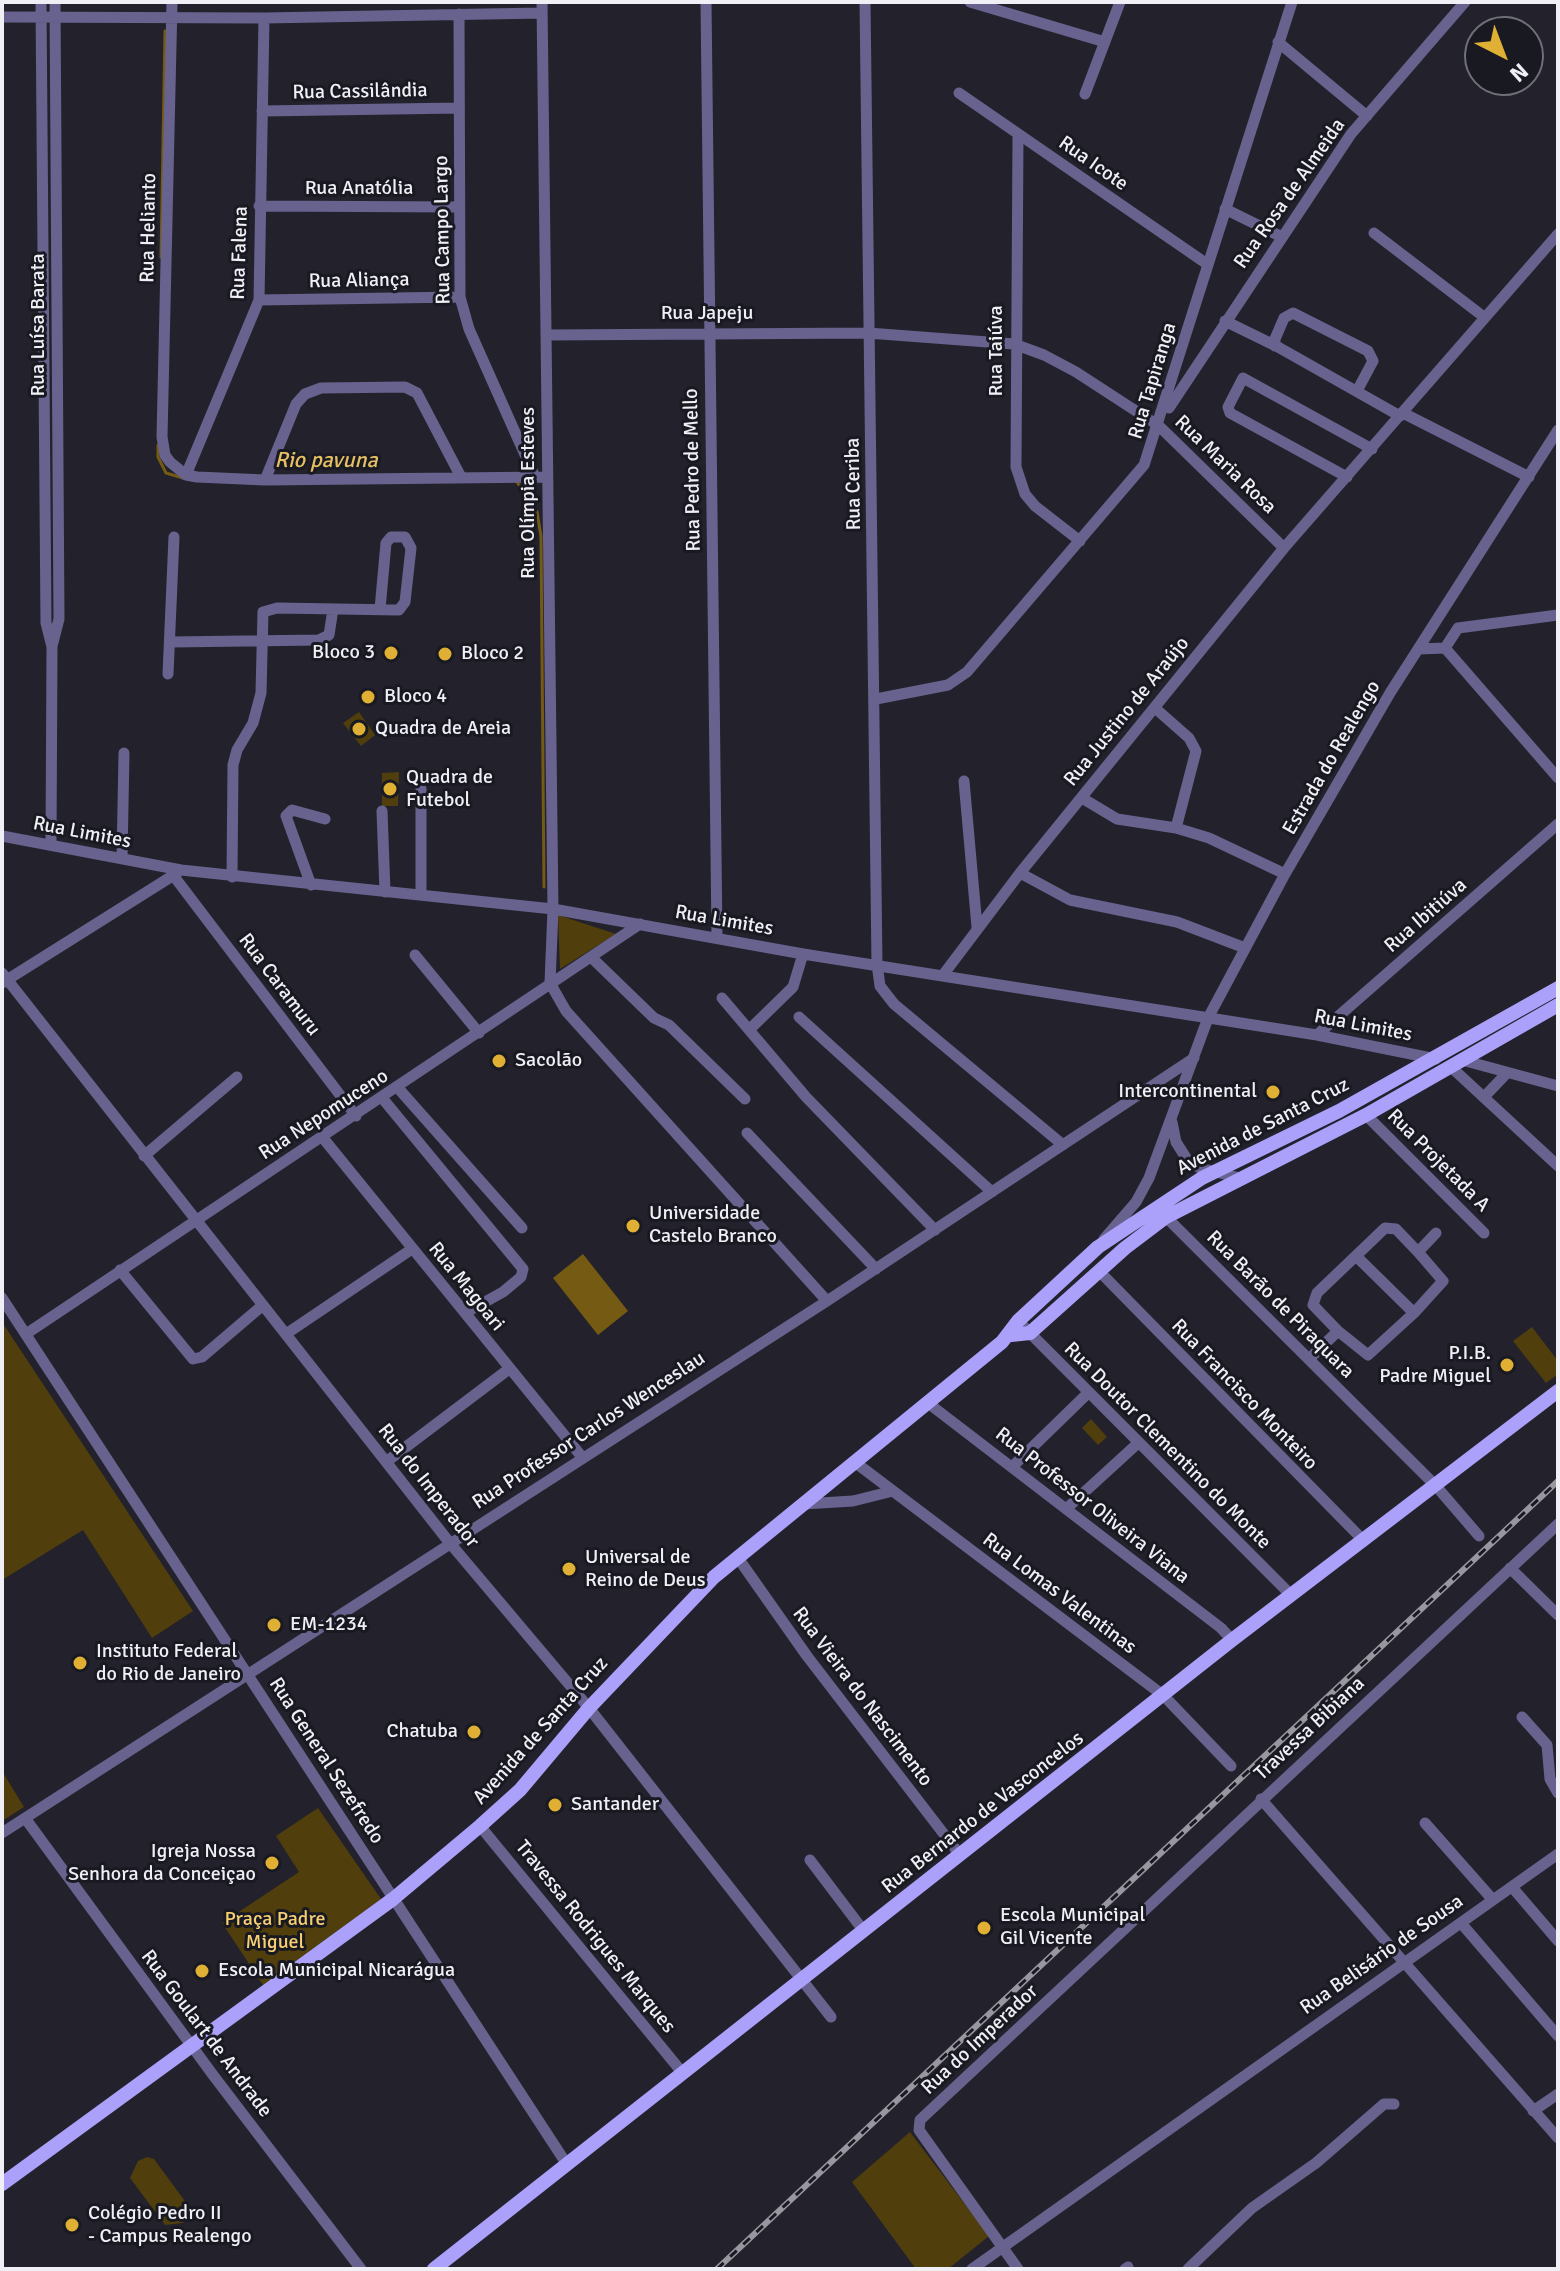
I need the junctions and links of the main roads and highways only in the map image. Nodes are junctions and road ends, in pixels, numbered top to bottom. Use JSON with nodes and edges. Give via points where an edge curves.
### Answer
{"nodes":[{"id":1,"x":1558,"y":988,"type":"edge"},
{"id":2,"x":1558,"y":1005,"type":"edge"},
{"id":3,"x":1014,"y":1328,"type":"junction"},
{"id":4,"x":1558,"y":1391,"type":"edge"},
{"id":5,"x":3,"y":2180,"type":"edge"},
{"id":6,"x":434,"y":2269,"type":"edge"}],
"edges":[{"from":1,"to":3,"type":"main road","name":"Avenida de Santa Cruz","via":[[1437,1059],[1215,1172],[1098,1247]]},
{"from":2,"to":3,"type":"main road","name":"Avenida de Santa Cruz","via":[[1366,1115],[1166,1217],[1030,1333]]},
{"from":3,"to":5,"type":"main road","name":"Avenida de Santa Cruz","via":[[690,1600],[520,1790],[480,1826],[393,1899]]},
{"from":4,"to":6,"type":"main road","name":"Rua Bernardo de Vasconcelos","via":[[1232,1640]]}]}
